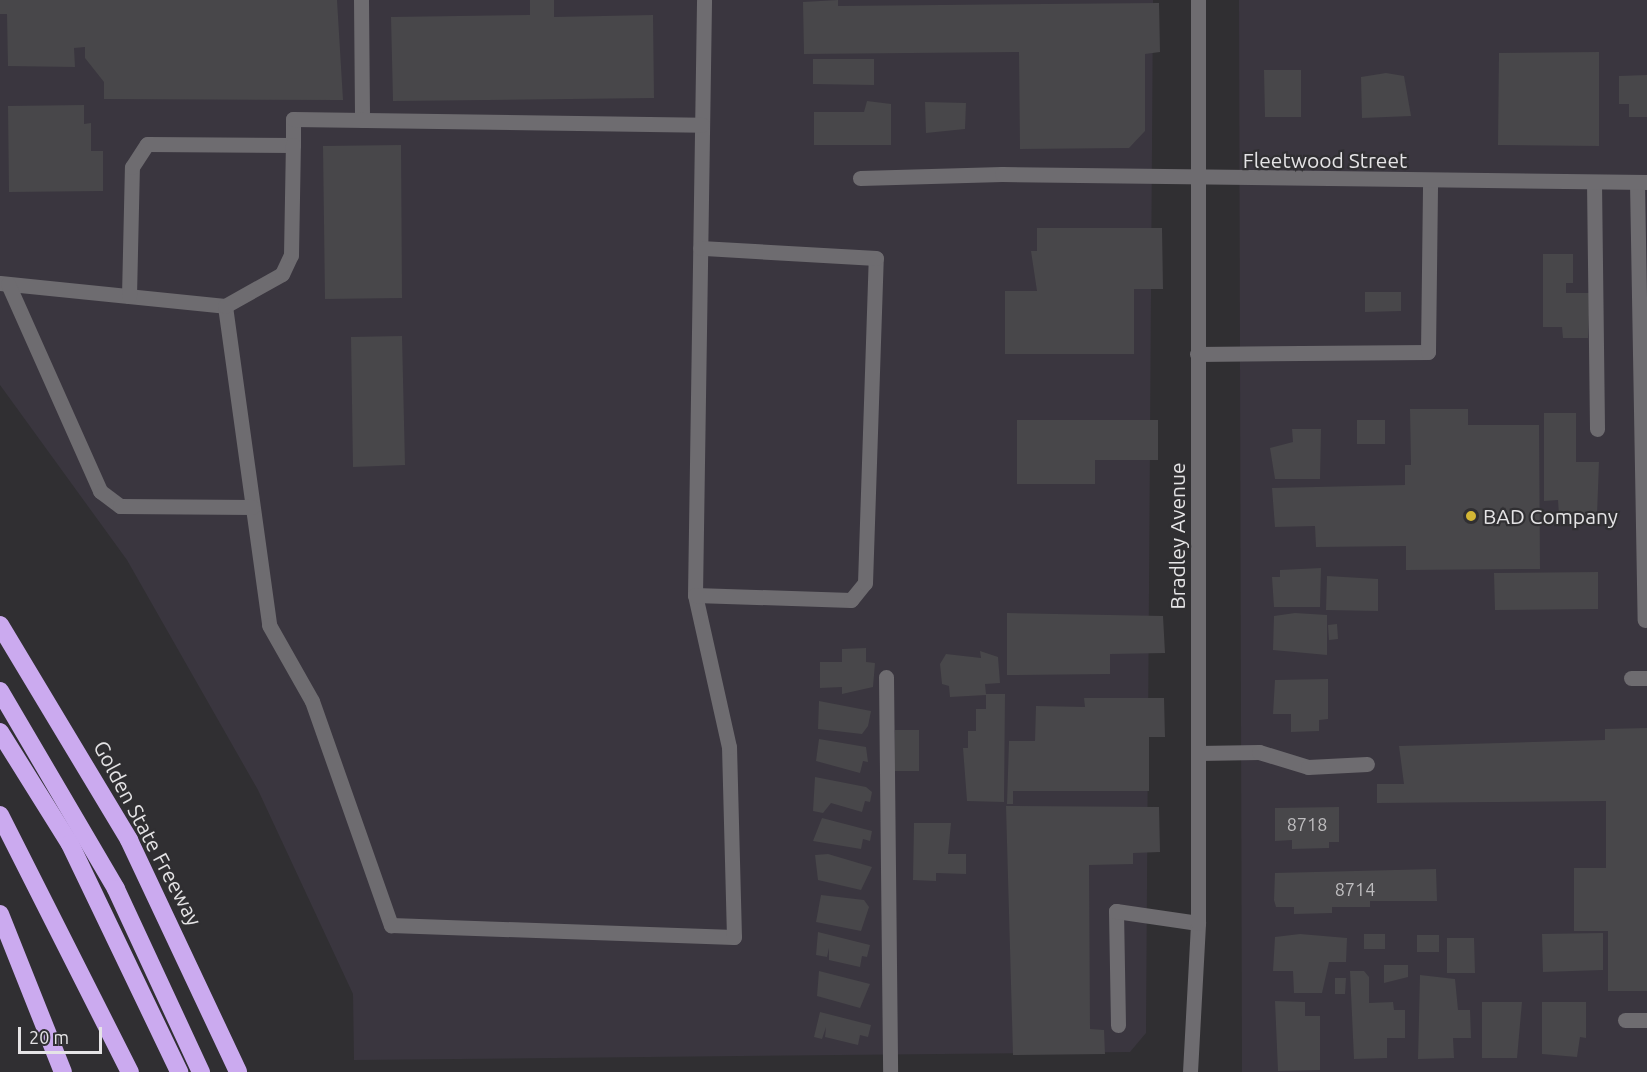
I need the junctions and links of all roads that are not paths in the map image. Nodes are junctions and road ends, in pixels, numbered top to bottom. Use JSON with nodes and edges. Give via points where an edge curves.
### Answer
{"nodes":[{"id":1,"x":362,"y":0,"type":"edge"},
{"id":2,"x":704,"y":0,"type":"edge"},
{"id":3,"x":1198,"y":0,"type":"edge"},
{"id":4,"x":362,"y":120,"type":"junction"},
{"id":5,"x":702,"y":125,"type":"junction"},
{"id":6,"x":293,"y":145,"type":"junction"},
{"id":7,"x":860,"y":178,"type":"dead end"},
{"id":8,"x":1196,"y":180,"type":"junction"},
{"id":9,"x":1430,"y":181,"type":"junction"},
{"id":10,"x":1594,"y":182,"type":"junction"},
{"id":11,"x":1642,"y":182,"type":"edge"},
{"id":12,"x":700,"y":249,"type":"junction"},
{"id":13,"x":4,"y":284,"type":"edge"},
{"id":14,"x":129,"y":296,"type":"junction"},
{"id":15,"x":225,"y":306,"type":"junction"},
{"id":16,"x":1197,"y":354,"type":"junction"},
{"id":17,"x":1597,"y":429,"type":"dead end"},
{"id":18,"x":252,"y":507,"type":"junction"},
{"id":19,"x":694,"y":595,"type":"junction"},
{"id":20,"x":1645,"y":620,"type":"dead end"},
{"id":21,"x":0,"y":625,"type":"edge"},
{"id":22,"x":886,"y":677,"type":"dead end"},
{"id":23,"x":0,"y":691,"type":"edge"},
{"id":24,"x":0,"y":732,"type":"edge"},
{"id":25,"x":1198,"y":753,"type":"junction"},
{"id":26,"x":1367,"y":764,"type":"dead end"},
{"id":27,"x":0,"y":815,"type":"edge"},
{"id":28,"x":0,"y":914,"type":"edge"},
{"id":29,"x":1198,"y":922,"type":"junction"},
{"id":30,"x":1625,"y":1020,"type":"dead end"},
{"id":31,"x":1647,"y":1020,"type":"edge"},
{"id":32,"x":1118,"y":1025,"type":"dead end"},
{"id":33,"x":176,"y":1065,"type":"edge"},
{"id":34,"x":199,"y":1065,"type":"edge"},
{"id":35,"x":235,"y":1065,"type":"edge"},
{"id":36,"x":128,"y":1066,"type":"edge"},
{"id":37,"x":62,"y":1068,"type":"edge"},
{"id":38,"x":890,"y":1072,"type":"edge"},
{"id":39,"x":1190,"y":1072,"type":"edge"}],
"edges":[{"from":1,"to":4,"type":"street"},
{"from":2,"to":5,"type":"street"},
{"from":3,"to":8,"type":"street","name":"Bradley Avenue"},
{"from":4,"to":5,"type":"street"},
{"from":4,"to":6,"type":"street","via":[[293,119]]},
{"from":5,"to":12,"type":"street"},
{"from":6,"to":14,"type":"street","via":[[147,144],[132,167]]},
{"from":6,"to":15,"type":"street","via":[[291,255],[282,274]]},
{"from":7,"to":8,"type":"street","name":"Fleetwood Street","via":[[1002,174]]},
{"from":8,"to":9,"type":"street","name":"Fleetwood Street"},
{"from":8,"to":16,"type":"street","name":"Bradley Avenue"},
{"from":9,"to":10,"type":"street","name":"Fleetwood Street"},
{"from":9,"to":16,"type":"street","via":[[1428,352]]},
{"from":10,"to":11,"type":"street","name":"Fleetwood Street"},
{"from":10,"to":17,"type":"street"},
{"from":11,"to":20,"type":"street"},
{"from":12,"to":19,"type":"street"},
{"from":12,"to":19,"type":"street","via":[[876,258],[865,583],[850,600]]},
{"from":13,"to":14,"type":"street"},
{"from":13,"to":18,"type":"street","via":[[100,491],[120,506]]},
{"from":14,"to":15,"type":"street"},
{"from":15,"to":18,"type":"street"},
{"from":16,"to":25,"type":"street","name":"Bradley Avenue"},
{"from":18,"to":19,"type":"street","via":[[269,625],[312,701],[391,926],[734,936],[729,747]]},
{"from":21,"to":35,"type":"highway","name":"Golden State Freeway","via":[[129,840]]},
{"from":22,"to":38,"type":"street"},
{"from":23,"to":34,"type":"highway","via":[[116,889]]},
{"from":24,"to":33,"type":"highway","via":[[70,844]]},
{"from":25,"to":26,"type":"street","via":[[1259,752],[1308,767]]},
{"from":25,"to":29,"type":"street","name":"Bradley Avenue"},
{"from":27,"to":36,"type":"highway"},
{"from":28,"to":37,"type":"highway"},
{"from":29,"to":32,"type":"street","via":[[1116,911]]},
{"from":29,"to":39,"type":"street","name":"Bradley Avenue"},
{"from":30,"to":31,"type":"street"}]}
